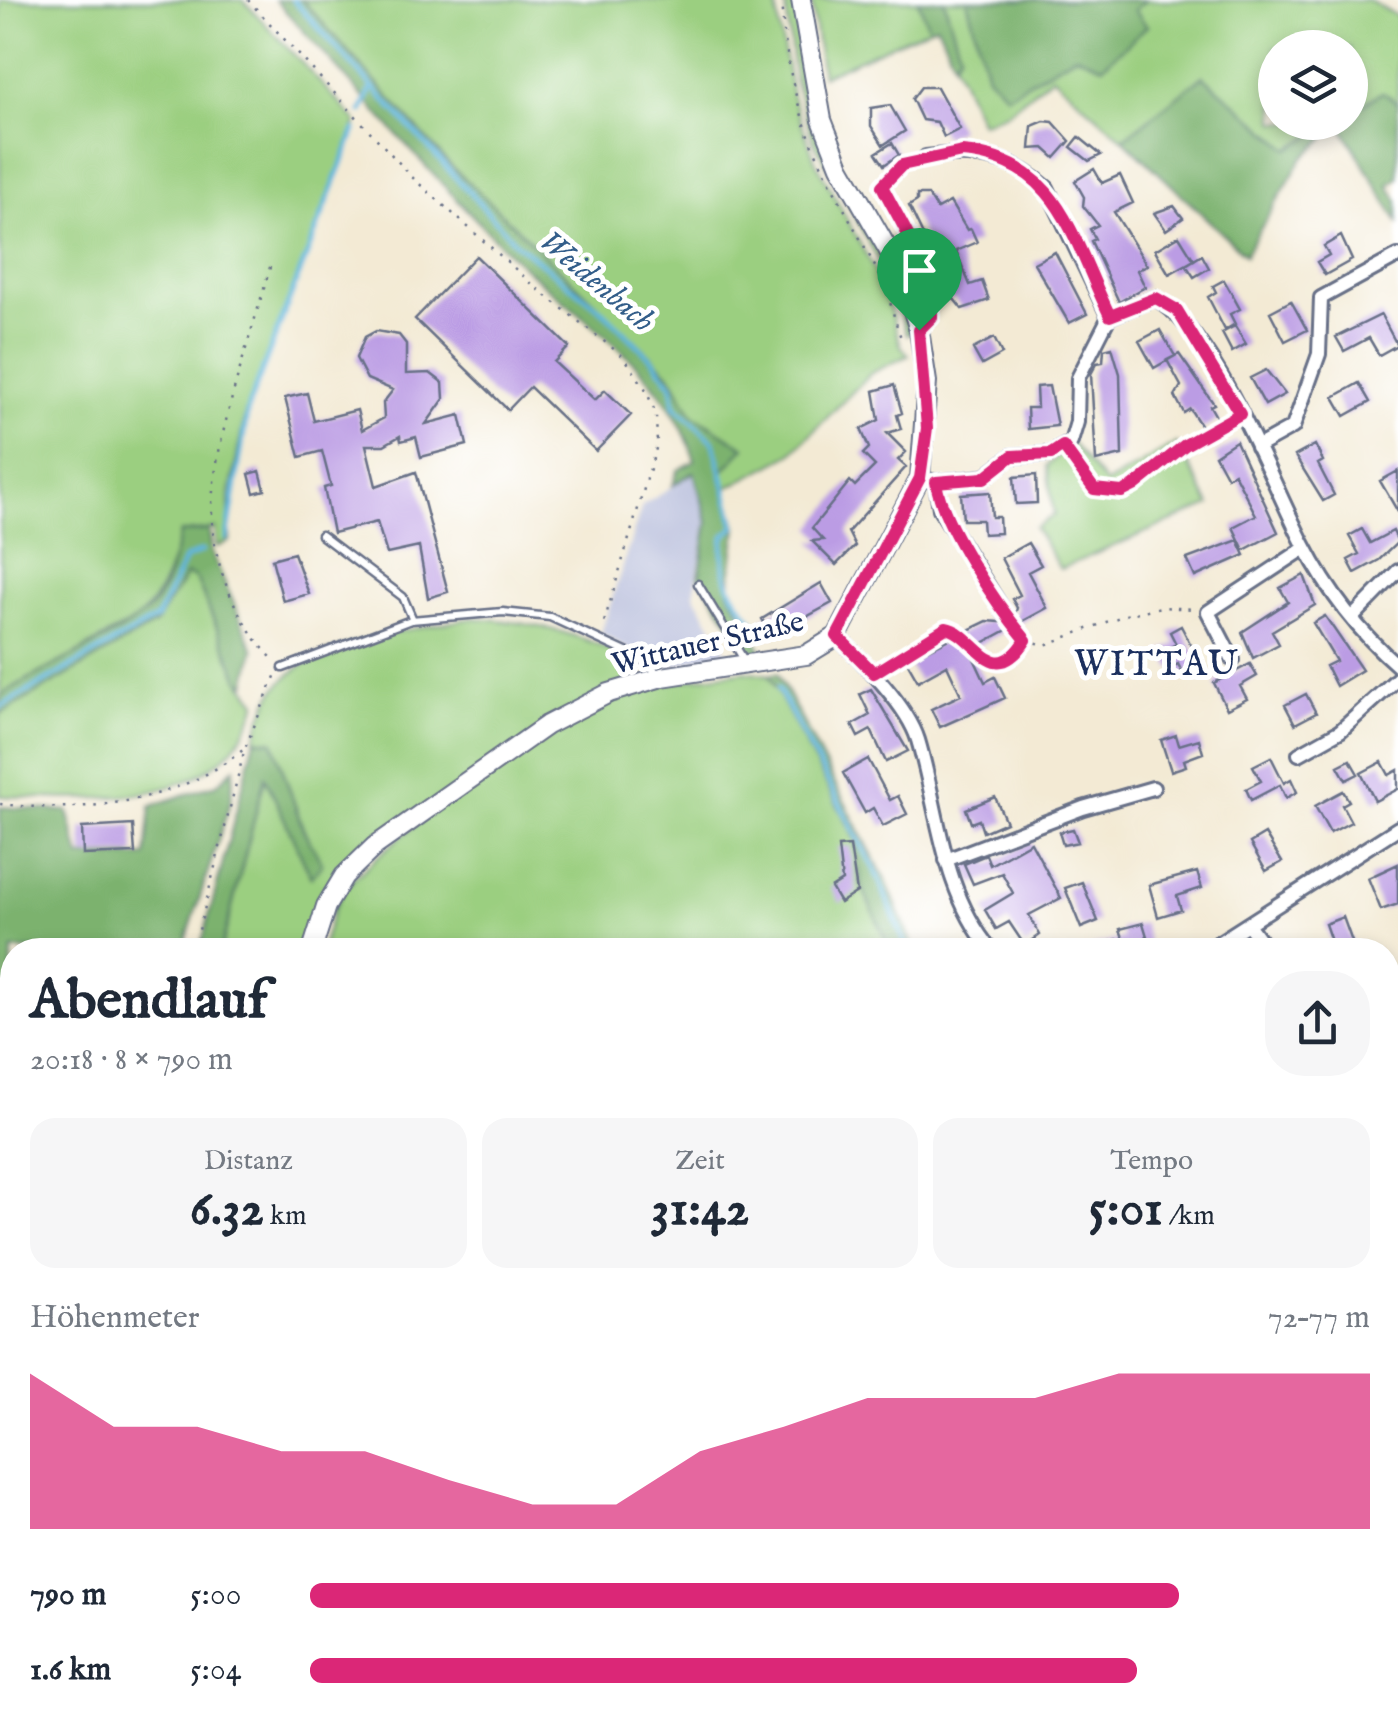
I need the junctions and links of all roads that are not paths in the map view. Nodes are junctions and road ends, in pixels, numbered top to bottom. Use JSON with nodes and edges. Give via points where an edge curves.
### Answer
{"nodes":[{"id":1,"x":801,"y":0,"type":"edge"},
{"id":2,"x":926,"y":157,"type":"road end"},
{"id":3,"x":1398,"y":256,"type":"edge"},
{"id":4,"x":1110,"y":316,"type":"junction"},
{"id":5,"x":1257,"y":447,"type":"junction"},
{"id":6,"x":928,"y":480,"type":"junction"},
{"id":7,"x":322,"y":535,"type":"dead end"},
{"id":8,"x":1305,"y":548,"type":"junction"},
{"id":9,"x":1398,"y":572,"type":"edge"},
{"id":10,"x":698,"y":584,"type":"dead end"},
{"id":11,"x":1006,"y":616,"type":"road end"},
{"id":12,"x":1352,"y":618,"type":"junction"},
{"id":13,"x":413,"y":620,"type":"junction"},
{"id":14,"x":837,"y":636,"type":"junction"},
{"id":15,"x":1233,"y":660,"type":"dead end"},
{"id":16,"x":747,"y":666,"type":"junction"},
{"id":17,"x":1398,"y":666,"type":"edge"},
{"id":18,"x":283,"y":668,"type":"road end"},
{"id":19,"x":662,"y":677,"type":"junction"},
{"id":20,"x":1398,"y":678,"type":"edge"},
{"id":21,"x":1299,"y":754,"type":"dead end"},
{"id":22,"x":1153,"y":788,"type":"dead end"},
{"id":23,"x":1398,"y":828,"type":"edge"},
{"id":24,"x":946,"y":860,"type":"junction"},
{"id":25,"x":1248,"y":924,"type":"junction"},
{"id":26,"x":316,"y":938,"type":"edge"},
{"id":27,"x":981,"y":938,"type":"edge"},
{"id":28,"x":1226,"y":938,"type":"edge"},
{"id":29,"x":1258,"y":938,"type":"edge"}],
"edges":[{"from":1,"to":6,"type":"street","name":"Wittauer Straße","via":[[822,120],[840,166],[901,272],[919,330]]},
{"from":2,"to":4,"type":"street","via":[[988,154],[1030,172],[1047,188]]},
{"from":3,"to":5,"type":"street","via":[[1322,298],[1319,354],[1293,427]]},
{"from":4,"to":5,"type":"street","via":[[1156,298],[1177,310]]},
{"from":4,"to":6,"type":"street","via":[[1078,378],[1070,442],[1051,454],[1012,456],[984,478]]},
{"from":5,"to":8,"type":"street"},
{"from":6,"to":11,"type":"street"},
{"from":6,"to":14,"type":"street","name":"Wittauer Straße"},
{"from":7,"to":13,"type":"lane","via":[[403,596]]},
{"from":8,"to":12,"type":"street"},
{"from":8,"to":15,"type":"street","via":[[1208,612]]},
{"from":9,"to":12,"type":"street"},
{"from":10,"to":16,"type":"lane"},
{"from":12,"to":17,"type":"street"},
{"from":13,"to":18,"type":"lane"},
{"from":13,"to":19,"type":"lane","via":[[504,612],[550,617],[639,658]]},
{"from":14,"to":16,"type":"street","name":"Wittauer Straße","via":[[806,655]]},
{"from":14,"to":24,"type":"street","via":[[874,673],[917,736]]},
{"from":16,"to":19,"type":"street","name":"Wittauer Straße"},
{"from":19,"to":26,"type":"street","name":"Wittauer Straße","via":[[609,693],[547,726],[375,846],[344,876]]},
{"from":20,"to":21,"type":"street","via":[[1340,730]]},
{"from":22,"to":24,"type":"street"},
{"from":23,"to":25,"type":"street"},
{"from":24,"to":27,"type":"street"},
{"from":25,"to":28,"type":"street"},
{"from":25,"to":29,"type":"street"}]}
